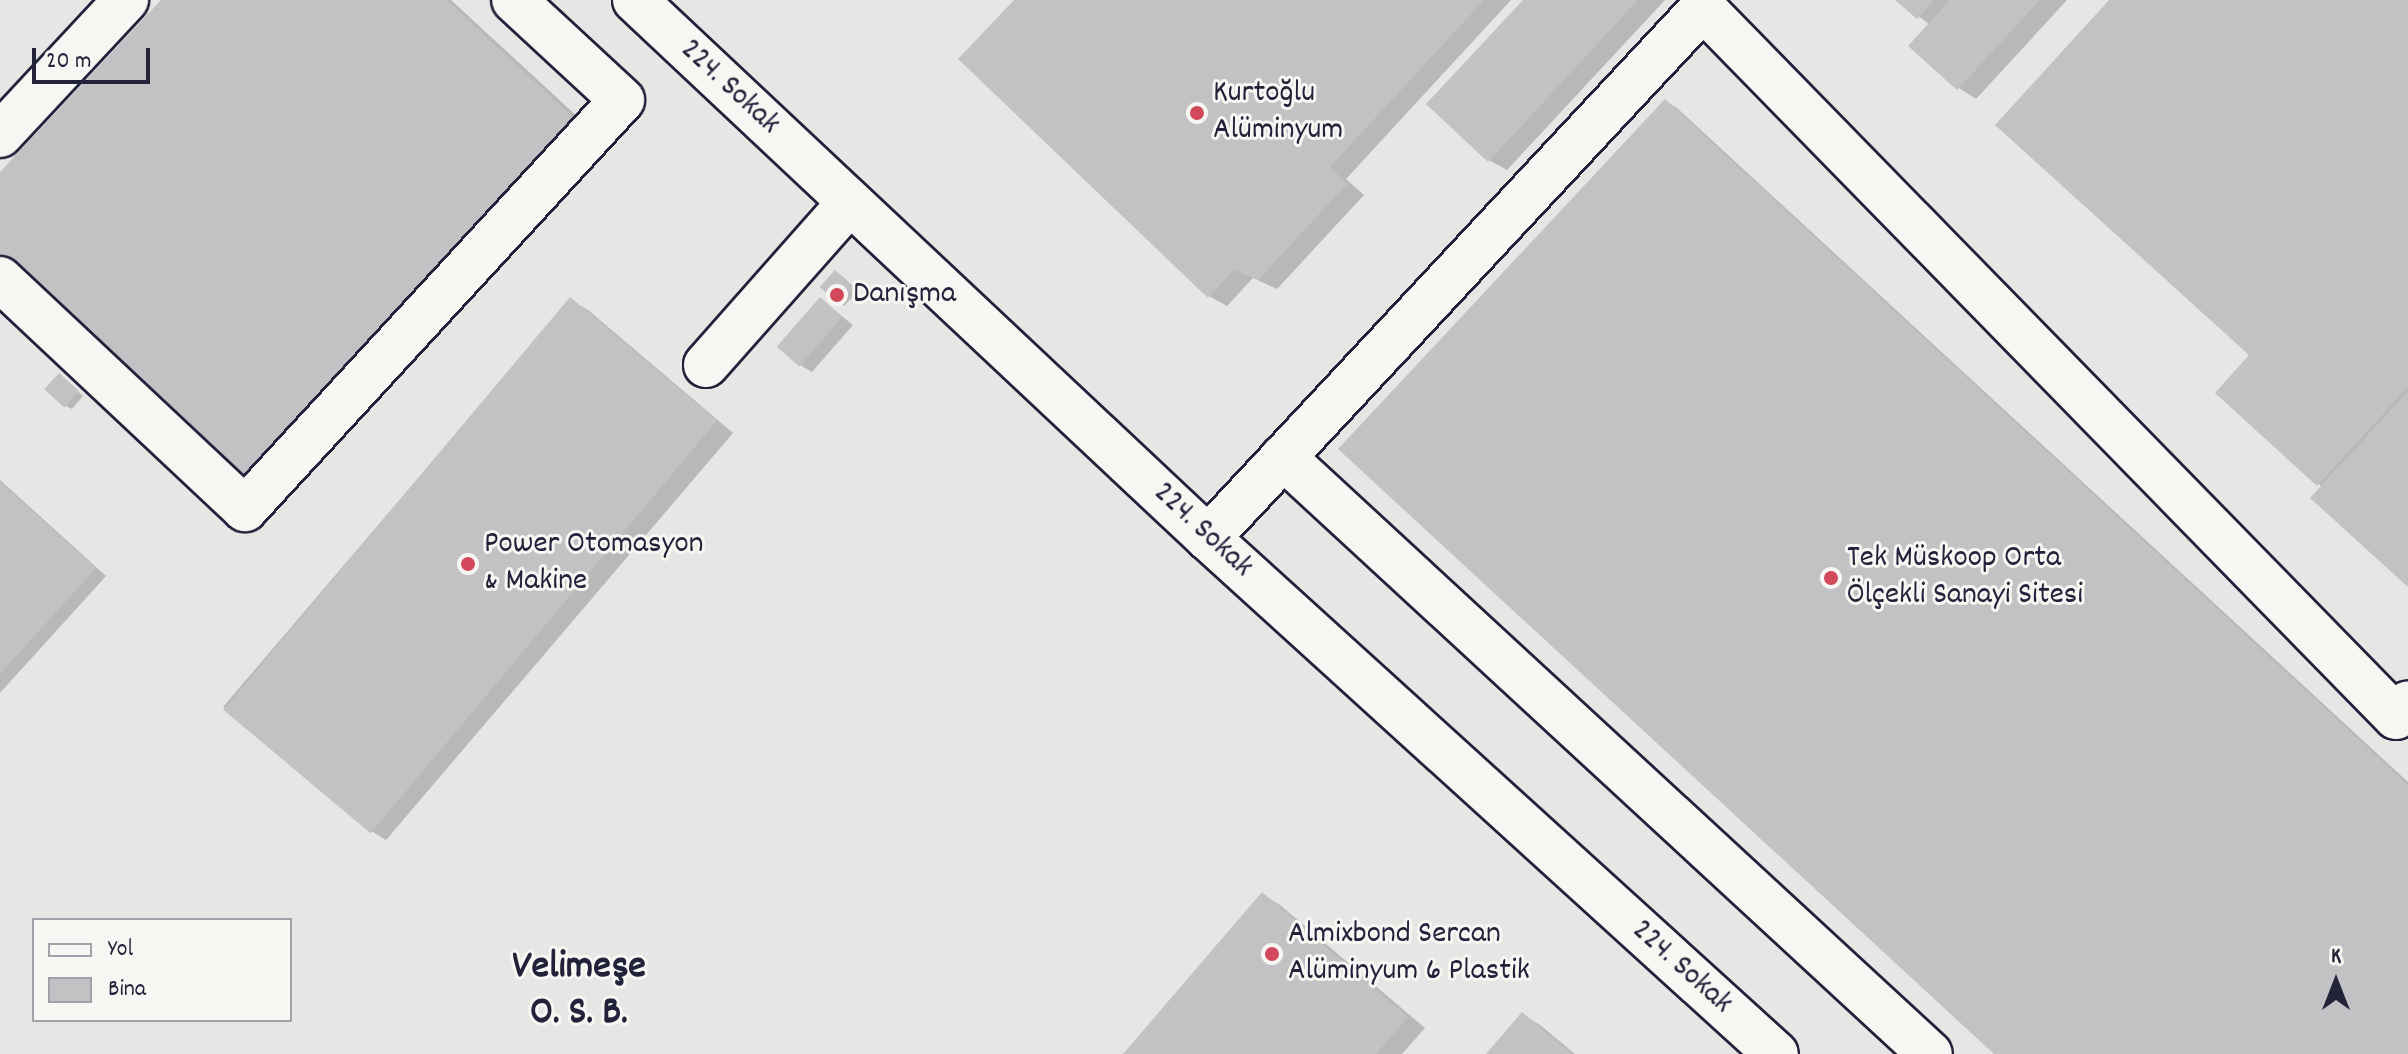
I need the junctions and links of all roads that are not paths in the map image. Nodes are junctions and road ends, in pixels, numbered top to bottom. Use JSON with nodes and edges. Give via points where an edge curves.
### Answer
{"nodes":[{"id":1,"x":126,"y":0,"type":"edge"},
{"id":2,"x":514,"y":0,"type":"edge"},
{"id":3,"x":635,"y":0,"type":"edge"},
{"id":4,"x":0,"y":135,"type":"edge"},
{"id":5,"x":850,"y":202,"type":"junction"},
{"id":6,"x":0,"y":279,"type":"edge"},
{"id":7,"x":706,"y":365,"type":"dead end"},
{"id":8,"x":1283,"y":457,"type":"junction"},
{"id":9,"x":1208,"y":538,"type":"junction"},
{"id":10,"x":2408,"y":703,"type":"edge"},
{"id":11,"x":1776,"y":1054,"type":"edge"},
{"id":12,"x":1930,"y":1054,"type":"edge"}],
"edges":[{"from":1,"to":4,"type":"street"},
{"from":2,"to":6,"type":"street","via":[[622,100],[245,509]]},
{"from":3,"to":5,"type":"street","name":"224. Sokak"},
{"from":5,"to":7,"type":"street"},
{"from":5,"to":9,"type":"street","name":"224. Sokak"},
{"from":8,"to":9,"type":"street"},
{"from":8,"to":10,"type":"street","via":[[1703,8],[2396,717]]},
{"from":8,"to":12,"type":"street"},
{"from":9,"to":11,"type":"street","name":"224. Sokak"}]}
